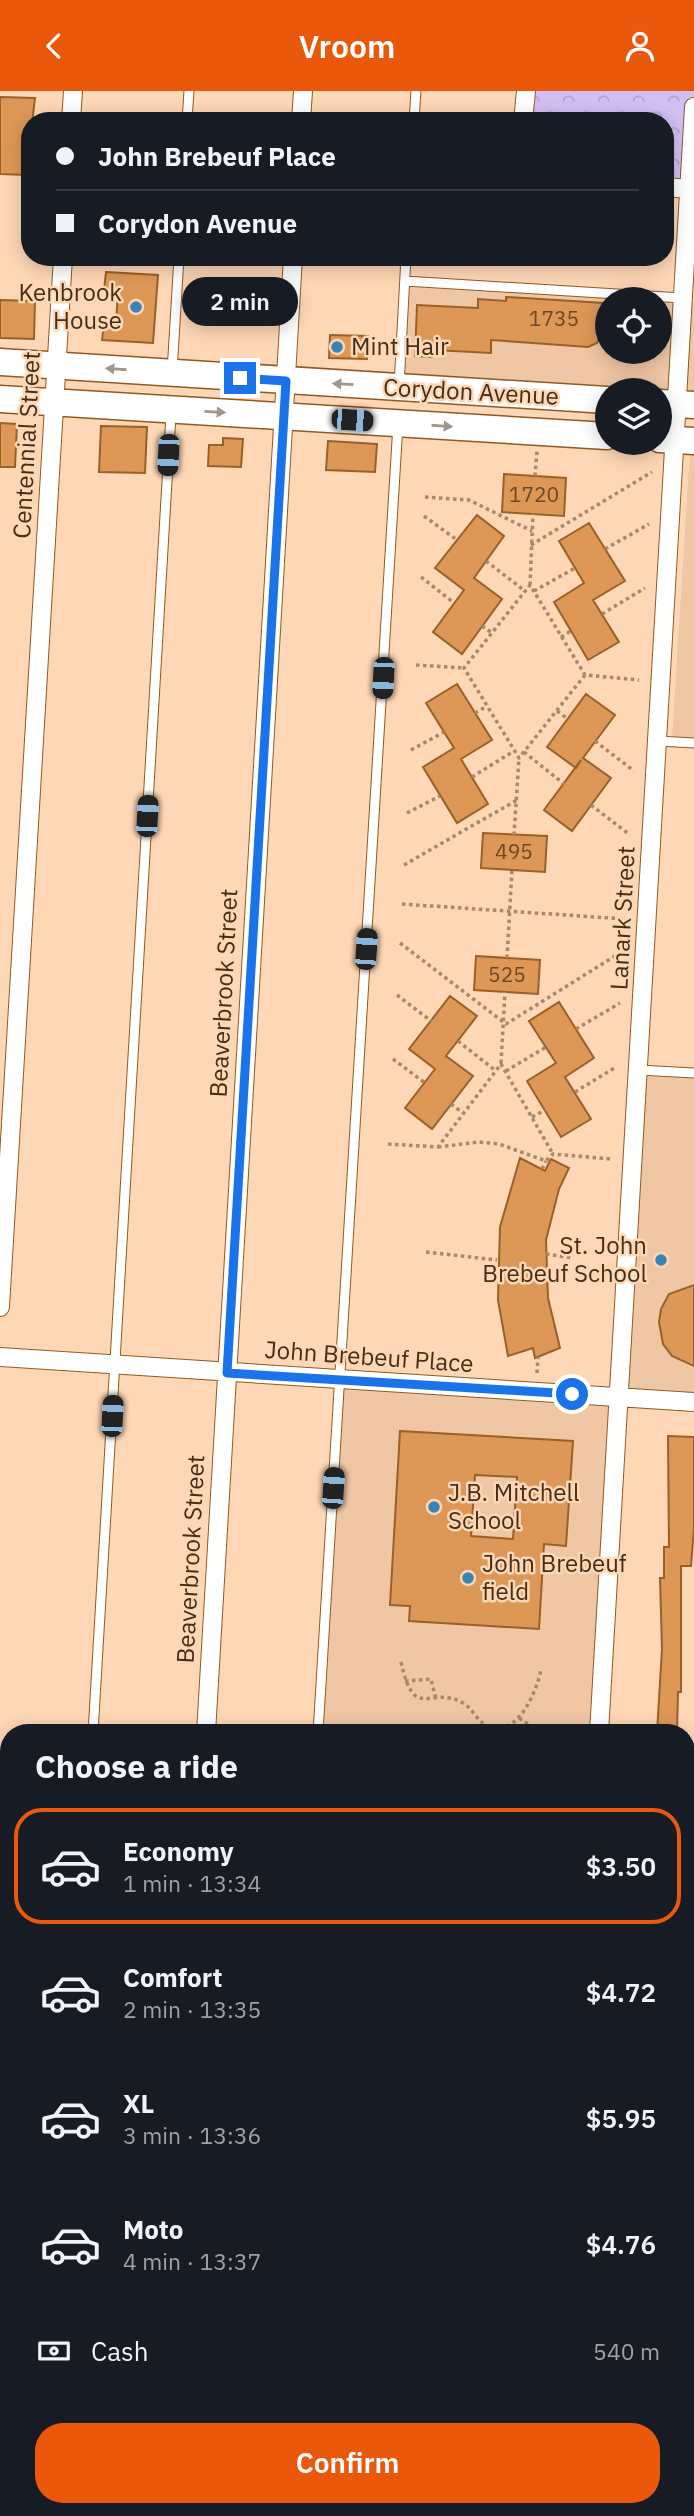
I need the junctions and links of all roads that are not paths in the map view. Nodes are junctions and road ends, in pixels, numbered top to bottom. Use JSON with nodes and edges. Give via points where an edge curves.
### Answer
{"nodes":[{"id":1,"x":73,"y":91,"type":"edge"},
{"id":2,"x":189,"y":91,"type":"edge"},
{"id":3,"x":303,"y":91,"type":"edge"},
{"id":4,"x":416,"y":91,"type":"edge"},
{"id":5,"x":526,"y":91,"type":"edge"},
{"id":6,"x":694,"y":107,"type":"edge"},
{"id":7,"x":72,"y":112,"type":"edge"},
{"id":8,"x":188,"y":112,"type":"edge"},
{"id":9,"x":302,"y":112,"type":"edge"},
{"id":10,"x":415,"y":112,"type":"edge"},
{"id":11,"x":524,"y":112,"type":"edge"},
{"id":12,"x":674,"y":188,"type":"edge"},
{"id":13,"x":689,"y":189,"type":"junction"},
{"id":14,"x":62,"y":266,"type":"edge"},
{"id":15,"x":178,"y":266,"type":"edge"},
{"id":16,"x":292,"y":266,"type":"edge"},
{"id":17,"x":406,"y":266,"type":"edge"},
{"id":18,"x":405,"y":281,"type":"junction"},
{"id":19,"x":682,"y":298,"type":"junction"},
{"id":20,"x":0,"y":362,"type":"edge"},
{"id":21,"x":56,"y":366,"type":"junction"},
{"id":22,"x":172,"y":373,"type":"junction"},
{"id":23,"x":286,"y":381,"type":"junction"},
{"id":24,"x":398,"y":388,"type":"junction"},
{"id":25,"x":0,"y":399,"type":"edge"},
{"id":26,"x":595,"y":399,"type":"edge"},
{"id":27,"x":54,"y":402,"type":"junction"},
{"id":28,"x":677,"y":404,"type":"edge"},
{"id":29,"x":171,"y":409,"type":"junction"},
{"id":30,"x":283,"y":415,"type":"junction"},
{"id":31,"x":398,"y":423,"type":"junction"},
{"id":32,"x":595,"y":435,"type":"edge"},
{"id":33,"x":676,"y":440,"type":"edge"},
{"id":34,"x":657,"y":741,"type":"junction"},
{"id":35,"x":694,"y":743,"type":"edge"},
{"id":36,"x":638,"y":1070,"type":"junction"},
{"id":37,"x":694,"y":1073,"type":"edge"},
{"id":38,"x":0,"y":1307,"type":"edge"},
{"id":39,"x":0,"y":1357,"type":"edge"},
{"id":40,"x":115,"y":1365,"type":"junction"},
{"id":41,"x":227,"y":1373,"type":"junction"},
{"id":42,"x":340,"y":1380,"type":"junction"},
{"id":43,"x":620,"y":1397,"type":"junction"},
{"id":44,"x":694,"y":1402,"type":"edge"},
{"id":45,"x":94,"y":1724,"type":"edge"},
{"id":46,"x":207,"y":1724,"type":"edge"},
{"id":47,"x":319,"y":1724,"type":"edge"},
{"id":48,"x":600,"y":1724,"type":"edge"}],
"edges":[{"from":1,"to":7,"type":"street"},
{"from":2,"to":8,"type":"lane"},
{"from":3,"to":9,"type":"street"},
{"from":4,"to":10,"type":"lane"},
{"from":5,"to":11,"type":"street"},
{"from":6,"to":13,"type":"street","name":"Lanark Street"},
{"from":12,"to":13,"type":"street"},
{"from":13,"to":19,"type":"street","name":"Lanark Street"},
{"from":14,"to":21,"type":"street","name":"Centennial Street"},
{"from":15,"to":22,"type":"lane"},
{"from":16,"to":23,"type":"street","name":"Beaverbrook Street"},
{"from":17,"to":18,"type":"lane"},
{"from":18,"to":19,"type":"lane"},
{"from":18,"to":24,"type":"lane"},
{"from":19,"to":28,"type":"street","name":"Lanark Street"},
{"from":20,"to":21,"type":"main road","name":"Corydon Avenue"},
{"from":22,"to":21,"type":"main road","name":"Corydon Avenue","one_way":true},
{"from":21,"to":27,"type":"street","name":"Centennial Street"},
{"from":22,"to":23,"type":"main road","name":"Corydon Avenue"},
{"from":24,"to":23,"type":"main road","name":"Corydon Avenue","one_way":true},
{"from":23,"to":30,"type":"street","name":"Beaverbrook Street"},
{"from":24,"to":26,"type":"main road","name":"Corydon Avenue"},
{"from":25,"to":27,"type":"main road","name":"Corydon Avenue"},
{"from":27,"to":29,"type":"main road","name":"Corydon Avenue"},
{"from":27,"to":38,"type":"street","name":"Centennial Street"},
{"from":28,"to":33,"type":"street","name":"Lanark Street"},
{"from":29,"to":30,"type":"main road","name":"Corydon Avenue","one_way":true},
{"from":29,"to":40,"type":"lane"},
{"from":30,"to":31,"type":"main road","name":"Corydon Avenue"},
{"from":30,"to":41,"type":"street","name":"Beaverbrook Street"},
{"from":31,"to":32,"type":"main road","name":"Corydon Avenue","one_way":true},
{"from":31,"to":42,"type":"lane"},
{"from":33,"to":34,"type":"street","name":"Lanark Street"},
{"from":34,"to":35,"type":"lane"},
{"from":34,"to":36,"type":"street","name":"Lanark Street"},
{"from":36,"to":37,"type":"lane"},
{"from":36,"to":43,"type":"street","name":"Lanark Street"},
{"from":39,"to":40,"type":"street","name":"John Brebeuf Place"},
{"from":40,"to":41,"type":"street","name":"John Brebeuf Place"},
{"from":40,"to":45,"type":"lane"},
{"from":41,"to":42,"type":"street","name":"John Brebeuf Place"},
{"from":41,"to":46,"type":"street","name":"Beaverbrook Street"},
{"from":42,"to":43,"type":"street","name":"John Brebeuf Place"},
{"from":42,"to":47,"type":"lane"},
{"from":43,"to":44,"type":"street","name":"John Brebeuf Place"},
{"from":43,"to":48,"type":"street","name":"Lanark Street"}]}
